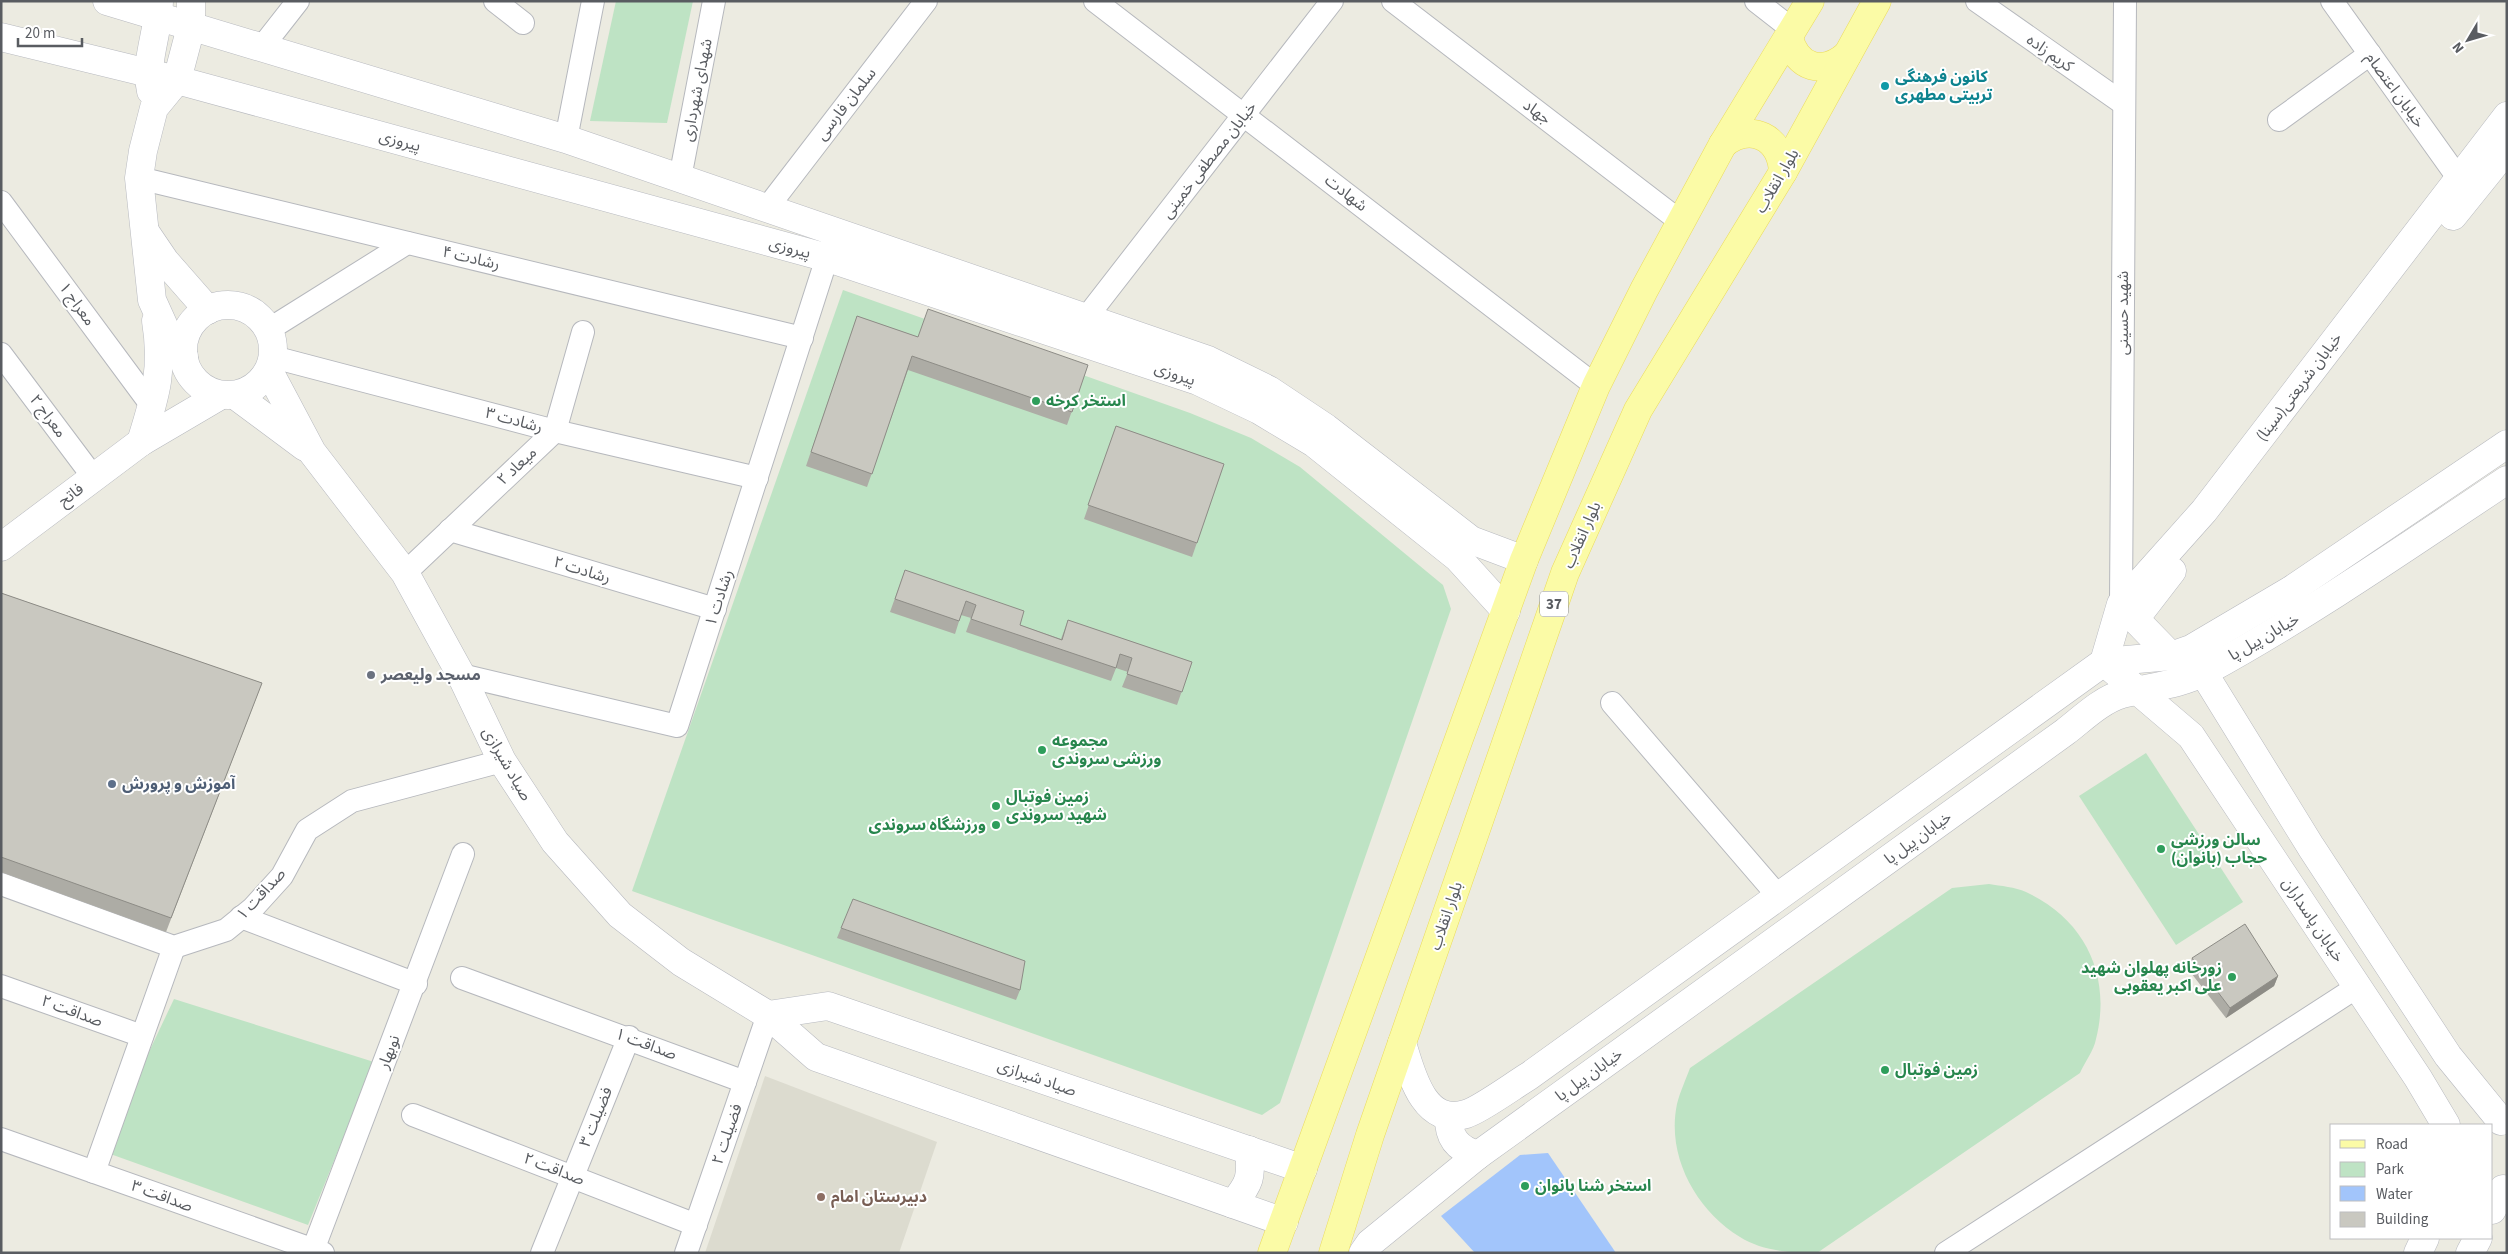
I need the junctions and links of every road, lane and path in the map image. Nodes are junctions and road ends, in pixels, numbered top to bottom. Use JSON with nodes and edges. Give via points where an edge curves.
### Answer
{"nodes":[{"id":1,"x":107,"y":1,"type":"edge"},
{"id":2,"x":298,"y":1,"type":"edge"},
{"id":3,"x":495,"y":1,"type":"edge"},
{"id":4,"x":593,"y":1,"type":"edge"},
{"id":5,"x":714,"y":1,"type":"edge"},
{"id":6,"x":926,"y":1,"type":"edge"},
{"id":7,"x":1095,"y":1,"type":"edge"},
{"id":8,"x":1332,"y":1,"type":"edge"},
{"id":9,"x":1393,"y":1,"type":"edge"},
{"id":10,"x":1756,"y":1,"type":"edge"},
{"id":11,"x":1810,"y":1,"type":"edge"},
{"id":12,"x":1877,"y":1,"type":"edge"},
{"id":13,"x":1977,"y":1,"type":"edge"},
{"id":14,"x":2125,"y":1,"type":"edge"},
{"id":15,"x":2332,"y":1,"type":"edge"},
{"id":16,"x":159,"y":10,"type":"edge"},
{"id":17,"x":191,"y":14,"type":"edge"},
{"id":18,"x":523,"y":23,"type":"dead end"},
{"id":19,"x":1791,"y":34,"type":"junction"},
{"id":20,"x":1,"y":38,"type":"edge"},
{"id":21,"x":262,"y":47,"type":"junction"},
{"id":22,"x":2370,"y":54,"type":"junction"},
{"id":23,"x":1847,"y":55,"type":"junction"},
{"id":24,"x":147,"y":74,"type":"junction"},
{"id":25,"x":177,"y":80,"type":"junction"},
{"id":26,"x":2124,"y":104,"type":"junction"},
{"id":27,"x":154,"y":108,"type":"junction"},
{"id":28,"x":1244,"y":115,"type":"junction"},
{"id":29,"x":2507,"y":116,"type":"edge"},
{"id":30,"x":2279,"y":120,"type":"dead end"},
{"id":31,"x":566,"y":139,"type":"junction"},
{"id":32,"x":1723,"y":144,"type":"junction"},
{"id":33,"x":2507,"y":149,"type":"edge"},
{"id":34,"x":1783,"y":172,"type":"junction"},
{"id":35,"x":139,"y":178,"type":"junction"},
{"id":36,"x":680,"y":178,"type":"junction"},
{"id":37,"x":2459,"y":178,"type":"junction"},
{"id":38,"x":1,"y":202,"type":"edge"},
{"id":39,"x":767,"y":208,"type":"junction"},
{"id":40,"x":1681,"y":222,"type":"junction"},
{"id":41,"x":144,"y":229,"type":"junction"},
{"id":42,"x":835,"y":231,"type":"junction"},
{"id":43,"x":407,"y":243,"type":"junction"},
{"id":44,"x":828,"y":258,"type":"junction"},
{"id":45,"x":152,"y":300,"type":"junction"},
{"id":46,"x":208,"y":310,"type":"junction"},
{"id":47,"x":1086,"y":318,"type":"junction"},
{"id":48,"x":268,"y":330,"type":"junction"},
{"id":49,"x":583,"y":332,"type":"dead end"},
{"id":50,"x":802,"y":338,"type":"junction"},
{"id":51,"x":1,"y":354,"type":"edge"},
{"id":52,"x":186,"y":364,"type":"junction"},
{"id":53,"x":271,"y":364,"type":"junction"},
{"id":54,"x":1596,"y":386,"type":"junction"},
{"id":55,"x":228,"y":395,"type":"junction"},
{"id":56,"x":152,"y":406,"type":"junction"},
{"id":57,"x":555,"y":431,"type":"junction"},
{"id":58,"x":141,"y":442,"type":"junction"},
{"id":59,"x":2507,"y":444,"type":"edge"},
{"id":60,"x":312,"y":452,"type":"junction"},
{"id":61,"x":94,"y":478,"type":"junction"},
{"id":62,"x":757,"y":478,"type":"junction"},
{"id":63,"x":2507,"y":480,"type":"edge"},
{"id":64,"x":450,"y":530,"type":"junction"},
{"id":65,"x":1,"y":548,"type":"edge"},
{"id":66,"x":1524,"y":560,"type":"junction"},
{"id":67,"x":405,"y":573,"type":"junction"},
{"id":68,"x":715,"y":609,"type":"junction"},
{"id":69,"x":1506,"y":611,"type":"junction"},
{"id":70,"x":2128,"y":611,"type":"junction"},
{"id":71,"x":2172,"y":656,"type":"junction"},
{"id":72,"x":2104,"y":662,"type":"junction"},
{"id":73,"x":2203,"y":672,"type":"junction"},
{"id":74,"x":461,"y":675,"type":"junction"},
{"id":75,"x":2138,"y":692,"type":"junction"},
{"id":76,"x":1612,"y":703,"type":"dead end"},
{"id":77,"x":502,"y":761,"type":"junction"},
{"id":78,"x":463,"y":854,"type":"dead end"},
{"id":79,"x":1,"y":884,"type":"edge"},
{"id":80,"x":1779,"y":897,"type":"junction"},
{"id":81,"x":241,"y":917,"type":"junction"},
{"id":82,"x":174,"y":947,"type":"junction"},
{"id":83,"x":462,"y":978,"type":"dead end"},
{"id":84,"x":416,"y":984,"type":"junction"},
{"id":85,"x":1,"y":986,"type":"edge"},
{"id":86,"x":2357,"y":987,"type":"junction"},
{"id":87,"x":768,"y":1015,"type":"junction"},
{"id":88,"x":142,"y":1036,"type":"junction"},
{"id":89,"x":629,"y":1037,"type":"junction"},
{"id":90,"x":1402,"y":1043,"type":"junction"},
{"id":91,"x":745,"y":1082,"type":"junction"},
{"id":92,"x":413,"y":1115,"type":"dead end"},
{"id":93,"x":1448,"y":1116,"type":"junction"},
{"id":94,"x":2494,"y":1123,"type":"edge"},
{"id":95,"x":2445,"y":1124,"type":"edge"},
{"id":96,"x":1,"y":1139,"type":"edge"},
{"id":97,"x":1249,"y":1150,"type":"junction"},
{"id":98,"x":1478,"y":1155,"type":"junction"},
{"id":99,"x":1303,"y":1169,"type":"junction"},
{"id":100,"x":94,"y":1172,"type":"junction"},
{"id":101,"x":572,"y":1176,"type":"junction"},
{"id":102,"x":1233,"y":1204,"type":"junction"},
{"id":103,"x":1284,"y":1222,"type":"junction"},
{"id":104,"x":696,"y":1225,"type":"junction"},
{"id":105,"x":2425,"y":1239,"type":"edge"},
{"id":106,"x":2477,"y":1239,"type":"edge"},
{"id":107,"x":318,"y":1251,"type":"edge"},
{"id":108,"x":542,"y":1253,"type":"edge"},
{"id":109,"x":686,"y":1253,"type":"edge"},
{"id":110,"x":1272,"y":1253,"type":"edge"},
{"id":111,"x":1332,"y":1253,"type":"edge"},
{"id":112,"x":1363,"y":1253,"type":"edge"},
{"id":113,"x":1946,"y":1253,"type":"edge"},
{"id":114,"x":2418,"y":1253,"type":"edge"},
{"id":115,"x":2470,"y":1253,"type":"edge"}],
"edges":[{"from":1,"to":16,"type":"main road","name":"پیروزی"},
{"from":2,"to":21,"type":"street"},
{"from":3,"to":18,"type":"street"},
{"from":4,"to":31,"type":"street"},
{"from":5,"to":36,"type":"street","name":"شهدای شهرداری"},
{"from":6,"to":39,"type":"street","name":"سلمان فارسی"},
{"from":7,"to":28,"type":"street","name":"شهادت"},
{"from":8,"to":28,"type":"street","name":"خیابان مصطفی خمینی"},
{"from":9,"to":40,"type":"street","name":"جهاد"},
{"from":10,"to":19,"type":"street"},
{"from":11,"to":19,"type":"main road"},
{"from":12,"to":23,"type":"main road","name":"بلوار انقلاب","number":"37"},
{"from":13,"to":26,"type":"street","name":"کریم زاده"},
{"from":14,"to":26,"type":"street","name":"شهید حسینی"},
{"from":15,"to":22,"type":"street","name":"خیابان اعتصام"},
{"from":16,"to":17,"type":"main road","name":"پیروزی"},
{"from":16,"to":24,"type":"main road"},
{"from":17,"to":21,"type":"main road","name":"پیروزی"},
{"from":17,"to":25,"type":"main road"},
{"from":19,"to":23,"type":"main road","via":[[1792,48],[1798,57],[1812,66],[1829,66]]},
{"from":19,"to":32,"type":"main road"},
{"from":20,"to":24,"type":"main road","name":"پیروزی"},
{"from":21,"to":31,"type":"main road","name":"پیروزی"},
{"from":22,"to":30,"type":"street"},
{"from":22,"to":37,"type":"street","name":"خیابان اعتصام"},
{"from":23,"to":34,"type":"main road","name":"بلوار انقلاب","number":"37"},
{"from":24,"to":25,"type":"main road","name":"پیروزی"},
{"from":24,"to":27,"type":"main road"},
{"from":25,"to":27,"type":"main road"},
{"from":25,"to":44,"type":"main road","name":"پیروزی"},
{"from":26,"to":70,"type":"street","name":"شهید حسینی"},
{"from":27,"to":35,"type":"main road"},
{"from":28,"to":47,"type":"street","name":"خیابان مصطفی خمینی"},
{"from":28,"to":54,"type":"street","name":"شهادت"},
{"from":29,"to":37,"type":"main road","name":"خیابان شریعتی(سینا)"},
{"from":31,"to":36,"type":"main road","name":"پیروزی"},
{"from":32,"to":34,"type":"main road","via":[[1742,134],[1763,136],[1779,151]]},
{"from":32,"to":40,"type":"main road"},
{"from":33,"to":70,"type":"main road","name":"خیابان شریعتی(سینا)"},
{"from":34,"to":90,"type":"main road","name":"بلوار انقلاب","number":"37","via":[[1638,410],[1565,573]]},
{"from":35,"to":41,"type":"main road"},
{"from":35,"to":43,"type":"street","name":"رشادت ۴"},
{"from":36,"to":39,"type":"main road","name":"پیروزی"},
{"from":37,"to":70,"type":"main road","name":"خیابان شریعتی(سینا)"},
{"from":38,"to":56,"type":"street","name":"معراج ۱"},
{"from":39,"to":42,"type":"main road","name":"پیروزی"},
{"from":40,"to":54,"type":"main road"},
{"from":41,"to":45,"type":"main road"},
{"from":41,"to":46,"type":"main road","via":[[165,261]]},
{"from":42,"to":44,"type":"street","name":"رشادت ۱"},
{"from":42,"to":47,"type":"main road","name":"پیروزی"},
{"from":43,"to":48,"type":"street"},
{"from":43,"to":50,"type":"street","name":"رشادت ۴"},
{"from":44,"to":50,"type":"street","name":"رشادت ۱"},
{"from":44,"to":69,"type":"main road","name":"پیروزی","via":[[1198,381],[1259,410],[1314,443],[1458,558]]},
{"from":45,"to":52,"type":"main road","via":[[171,342]]},
{"from":45,"to":56,"type":"main road","via":[[160,346],[160,375]]},
{"from":46,"to":48,"type":"main road","via":[[228,305],[249,310]]},
{"from":46,"to":52,"type":"main road","via":[[188,329],[183,343]]},
{"from":47,"to":66,"type":"main road","name":"پیروزی","via":[[1208,360],[1269,390],[1326,428],[1471,540]]},
{"from":48,"to":53,"type":"main road","via":[[273,343]]},
{"from":49,"to":57,"type":"street"},
{"from":50,"to":62,"type":"street","name":"رشادت ۱"},
{"from":51,"to":61,"type":"street","name":"معراج ۲"},
{"from":52,"to":55,"type":"main road","via":[[196,382],[208,390]]},
{"from":52,"to":58,"type":"main road"},
{"from":53,"to":55,"type":"main road","via":[[260,382],[249,391]]},
{"from":53,"to":57,"type":"street","name":"رشادت ۳"},
{"from":53,"to":60,"type":"main road"},
{"from":54,"to":66,"type":"main road"},
{"from":55,"to":58,"type":"main road"},
{"from":55,"to":60,"type":"main road"},
{"from":56,"to":58,"type":"main road"},
{"from":57,"to":62,"type":"street","name":"رشادت ۳"},
{"from":57,"to":64,"type":"street","name":"میعاد ۲"},
{"from":58,"to":61,"type":"main road","name":"فاتح"},
{"from":59,"to":71,"type":"main road","name":"خیابان پیل پا","via":[[2291,590],[2191,649]]},
{"from":60,"to":67,"type":"main road","name":"صیاد شیرازی"},
{"from":61,"to":65,"type":"main road","name":"فاتح"},
{"from":62,"to":68,"type":"street","name":"رشادت ۱"},
{"from":63,"to":73,"type":"main road","name":"خیابان پیل پا","via":[[2317,606]]},
{"from":64,"to":67,"type":"street","name":"میعاد ۲"},
{"from":64,"to":68,"type":"street","name":"رشادت ۲"},
{"from":66,"to":69,"type":"main road"},
{"from":67,"to":74,"type":"main road","name":"صیاد شیرازی"},
{"from":68,"to":74,"type":"street","name":"رشادت ۱","via":[[678,726]]},
{"from":69,"to":99,"type":"main road"},
{"from":70,"to":71,"type":"main road"},
{"from":70,"to":72,"type":"main road","name":"خیابان شریعتی(سینا)"},
{"from":71,"to":72,"type":"main road","name":"خیابان پیل پا"},
{"from":71,"to":73,"type":"main road"},
{"from":72,"to":75,"type":"main road","name":"خیابان پاسداران"},
{"from":72,"to":80,"type":"main road","name":"خیابان پیل پا"},
{"from":73,"to":75,"type":"main road","name":"خیابان پیل پا"},
{"from":73,"to":94,"type":"main road","via":[[2311,847]]},
{"from":74,"to":77,"type":"main road","name":"صیاد شیرازی"},
{"from":75,"to":86,"type":"main road","name":"خیابان پاسداران","via":[[2191,736]]},
{"from":75,"to":98,"type":"main road","name":"خیابان پیل پا","via":[[2120,695],[2093,710]]},
{"from":76,"to":80,"type":"street"},
{"from":77,"to":81,"type":"street","name":"صداقت ۱","via":[[352,801],[308,830],[282,876]]},
{"from":77,"to":87,"type":"main road","name":"صیاد شیرازی","via":[[555,842],[620,915],[681,962]]},
{"from":78,"to":84,"type":"street","name":"نوبهار"},
{"from":79,"to":82,"type":"street"},
{"from":80,"to":93,"type":"main road","name":"خیابان پیل پا","via":[[1529,1076],[1466,1114]]},
{"from":81,"to":82,"type":"street","name":"صداقت ۱","via":[[226,930]]},
{"from":81,"to":84,"type":"street"},
{"from":82,"to":88,"type":"street"},
{"from":83,"to":89,"type":"street","name":"صداقت ۱"},
{"from":84,"to":107,"type":"street","name":"نوبهار"},
{"from":85,"to":88,"type":"street","name":"صداقت ۲"},
{"from":86,"to":95,"type":"main road","name":"خیابان پاسداران"},
{"from":86,"to":113,"type":"street"},
{"from":87,"to":91,"type":"street","name":"فضیلت ۲"},
{"from":87,"to":97,"type":"main road","name":"صیاد شیرازی","via":[[828,1006]]},
{"from":87,"to":102,"type":"main road","name":"صیاد شیرازی","via":[[816,1058]]},
{"from":88,"to":100,"type":"street"},
{"from":89,"to":91,"type":"street","name":"صداقت ۱"},
{"from":89,"to":101,"type":"street","name":"فضیلت ۳"},
{"from":90,"to":93,"type":"main road","via":[[1414,1083],[1430,1107]]},
{"from":90,"to":111,"type":"main road","name":"بلوار انقلاب","number":"37"},
{"from":91,"to":104,"type":"street","name":"فضیلت ۲"},
{"from":92,"to":101,"type":"street","name":"صداقت ۲"},
{"from":93,"to":98,"type":"main road","via":[[1452,1137],[1467,1152]]},
{"from":96,"to":100,"type":"street","name":"صداقت ۳"},
{"from":97,"to":99,"type":"main road","name":"صیاد شیرازی"},
{"from":97,"to":102,"type":"main road","via":[[1252,1171],[1247,1187]]},
{"from":98,"to":112,"type":"main road","name":"خیابان پیل پا","via":[[1370,1243]]},
{"from":99,"to":103,"type":"main road"},
{"from":100,"to":107,"type":"street","name":"صداقت ۳"},
{"from":101,"to":104,"type":"street","name":"صداقت ۲"},
{"from":101,"to":108,"type":"street","name":"فضیلت ۳"},
{"from":102,"to":103,"type":"main road","name":"صیاد شیرازی"},
{"from":103,"to":110,"type":"main road"},
{"from":104,"to":109,"type":"street","name":"فضیلت ۲"},
{"from":105,"to":114,"type":"main road"},
{"from":106,"to":115,"type":"main road"}]}
